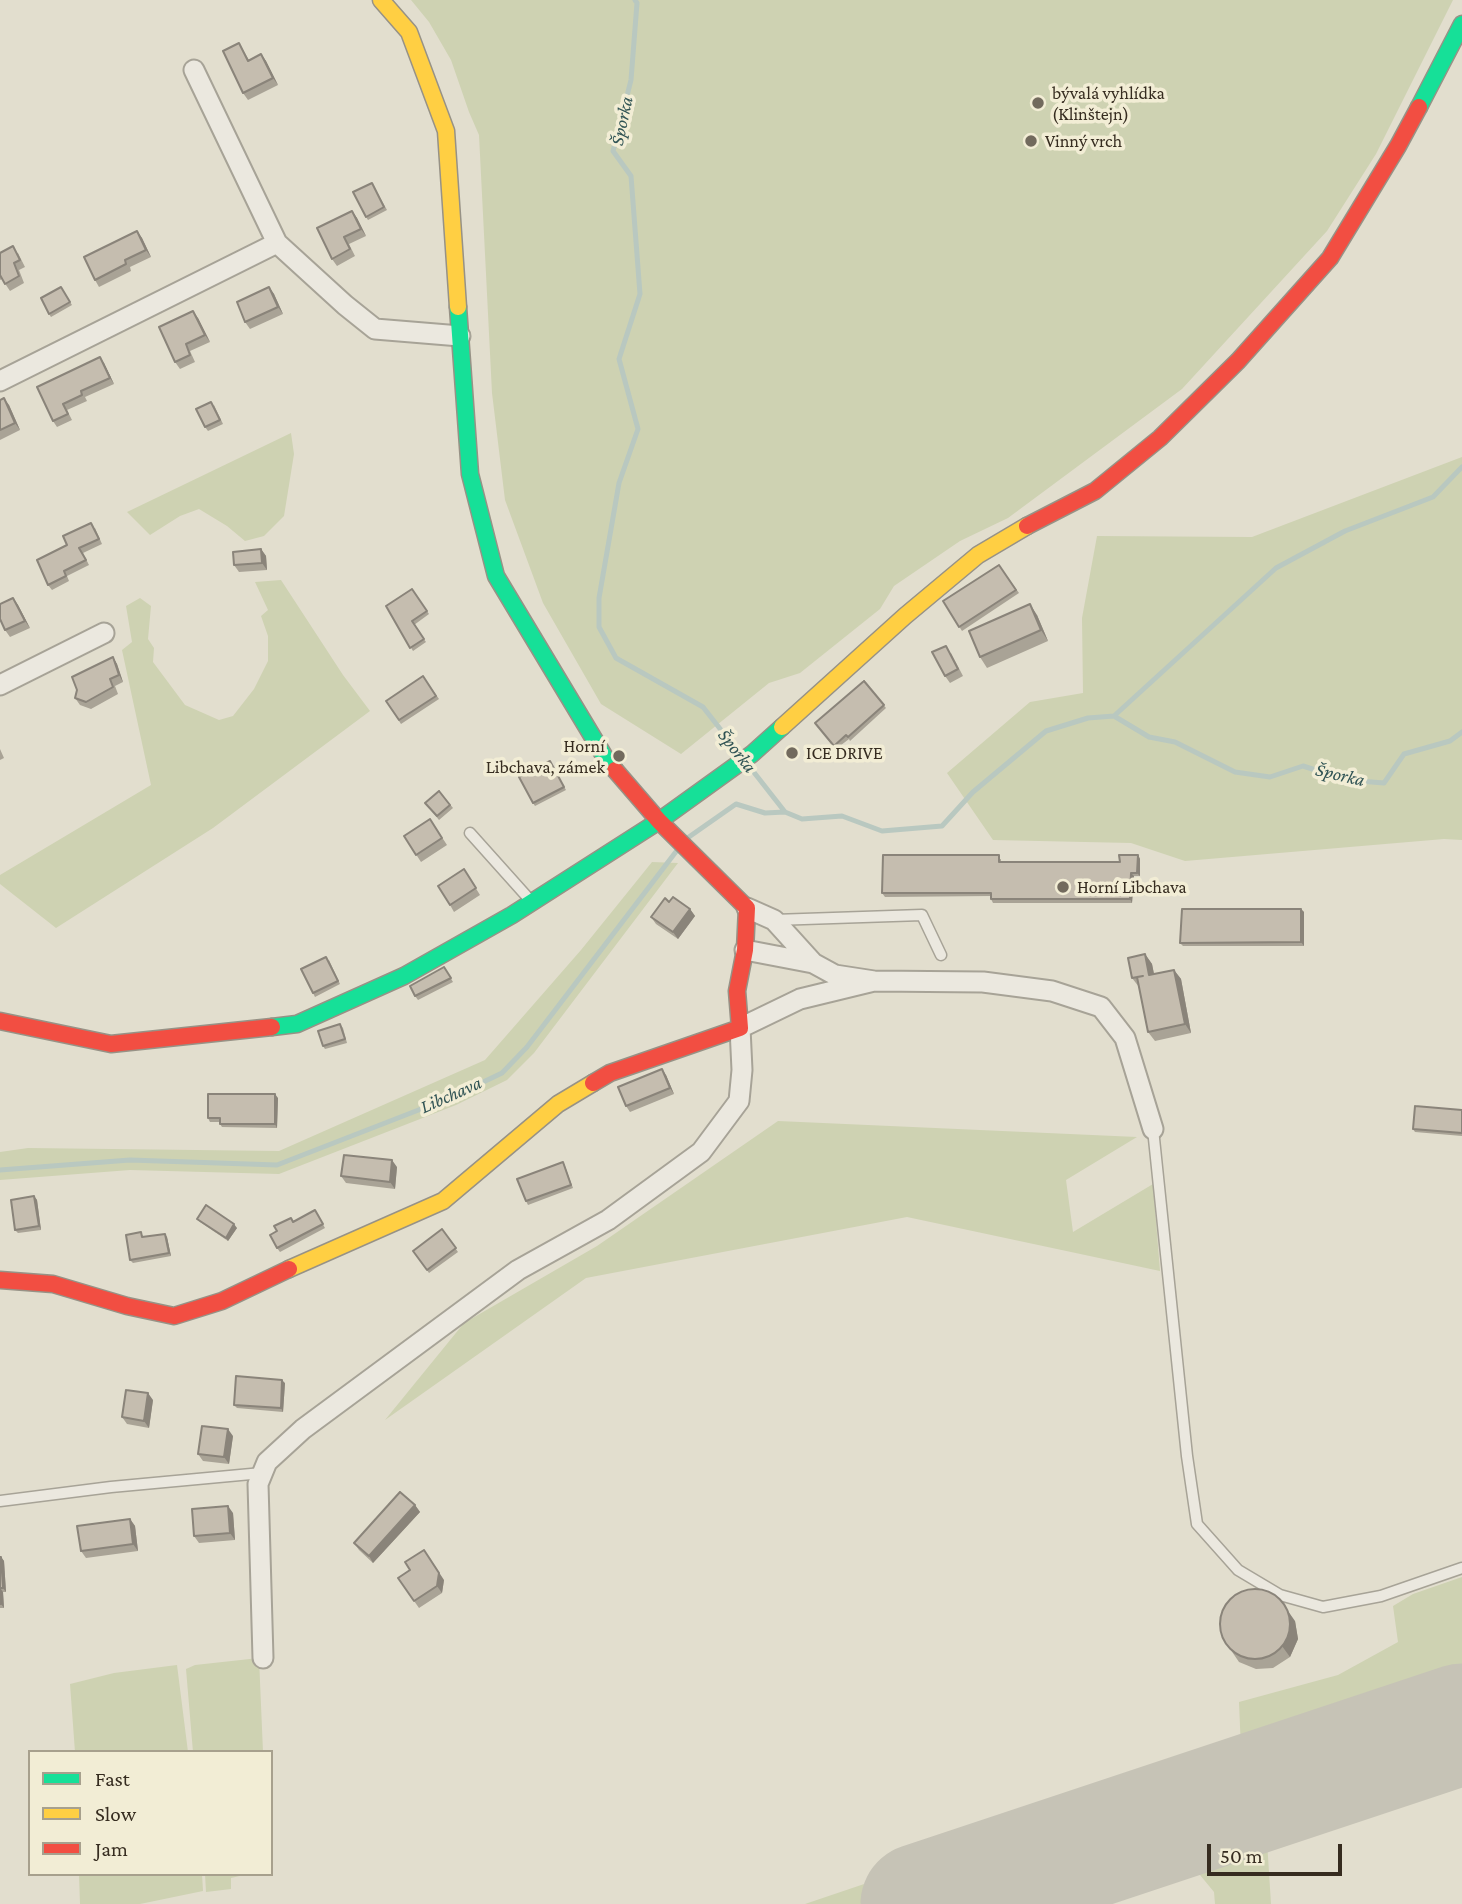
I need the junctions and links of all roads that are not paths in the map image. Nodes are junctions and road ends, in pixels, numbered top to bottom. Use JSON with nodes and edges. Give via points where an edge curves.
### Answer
{"nodes":[{"id":1,"x":381,"y":0,"type":"edge"},
{"id":2,"x":1462,"y":24,"type":"edge"},
{"id":3,"x":194,"y":70,"type":"dead end"},
{"id":4,"x":277,"y":243,"type":"junction"},
{"id":5,"x":460,"y":336,"type":"junction"},
{"id":6,"x":0,"y":381,"type":"edge"},
{"id":7,"x":104,"y":633,"type":"dead end"},
{"id":8,"x":0,"y":685,"type":"edge"},
{"id":9,"x":659,"y":821,"type":"junction"},
{"id":10,"x":470,"y":833,"type":"dead end"},
{"id":11,"x":533,"y":903,"type":"junction"},
{"id":12,"x":747,"y":908,"type":"junction"},
{"id":13,"x":774,"y":920,"type":"junction"},
{"id":14,"x":745,"y":950,"type":"junction"},
{"id":15,"x":941,"y":955,"type":"dead end"},
{"id":16,"x":813,"y":962,"type":"junction"},
{"id":17,"x":874,"y":981,"type":"junction"},
{"id":18,"x":0,"y":1021,"type":"edge"},
{"id":19,"x":740,"y":1028,"type":"junction"},
{"id":20,"x":1153,"y":1129,"type":"joint"},
{"id":21,"x":0,"y":1280,"type":"edge"},
{"id":22,"x":263,"y":1473,"type":"junction"},
{"id":23,"x":0,"y":1501,"type":"edge"},
{"id":24,"x":1462,"y":1568,"type":"edge"},
{"id":25,"x":263,"y":1658,"type":"dead end"}],
"edges":[{"from":1,"to":5,"type":"street","via":[[409,32],[446,131]]},
{"from":2,"to":9,"type":"street","via":[[1398,146],[1330,258],[1238,361],[1160,438],[1095,491],[978,555],[751,754]]},
{"from":3,"to":4,"type":"street"},
{"from":4,"to":5,"type":"street","via":[[375,329]]},
{"from":4,"to":6,"type":"street"},
{"from":5,"to":9,"type":"street","via":[[470,474],[496,576],[606,759]]},
{"from":7,"to":8,"type":"street"},
{"from":9,"to":11,"type":"street"},
{"from":9,"to":12,"type":"street"},
{"from":10,"to":11,"type":"lane"},
{"from":11,"to":18,"type":"street","via":[[404,976],[297,1024],[111,1044]]},
{"from":12,"to":13,"type":"street"},
{"from":12,"to":14,"type":"street"},
{"from":13,"to":15,"type":"lane","via":[[922,915]]},
{"from":13,"to":16,"type":"street"},
{"from":14,"to":16,"type":"street"},
{"from":14,"to":19,"type":"street","via":[[737,991]]},
{"from":16,"to":17,"type":"street","via":[[835,975]]},
{"from":17,"to":19,"type":"street","via":[[800,999]]},
{"from":17,"to":20,"type":"street","via":[[984,982],[1052,991],[1101,1007],[1125,1038]]},
{"from":19,"to":21,"type":"street","via":[[610,1073],[558,1104],[443,1201],[222,1301],[174,1316],[53,1284]]},
{"from":19,"to":22,"type":"street","via":[[739,1101],[701,1152],[608,1220],[518,1270],[425,1338],[303,1429],[267,1462]]},
{"from":20,"to":24,"type":"lane","via":[[1197,1524],[1238,1570],[1280,1595],[1323,1606],[1381,1596]]},
{"from":22,"to":23,"type":"lane"},
{"from":22,"to":25,"type":"street","via":[[258,1484]]}]}
